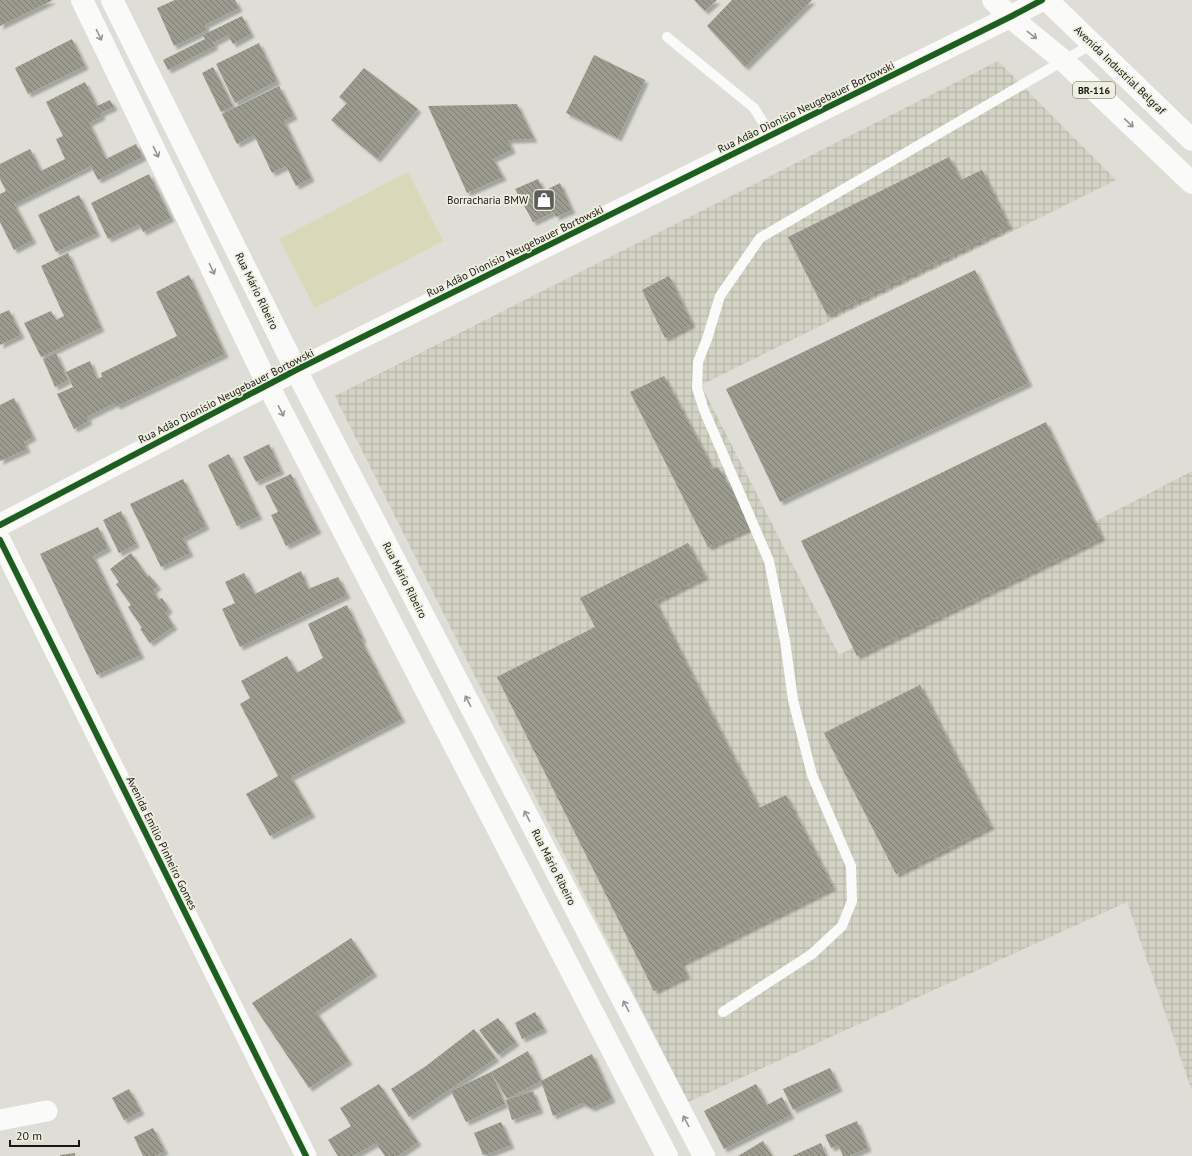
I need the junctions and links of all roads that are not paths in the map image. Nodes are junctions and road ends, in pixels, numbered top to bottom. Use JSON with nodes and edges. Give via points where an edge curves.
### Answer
{"nodes":[{"id":1,"x":82,"y":0,"type":"edge"},
{"id":2,"x":112,"y":0,"type":"edge"},
{"id":3,"x":993,"y":0,"type":"edge"},
{"id":4,"x":1042,"y":0,"type":"edge"},
{"id":5,"x":1047,"y":0,"type":"edge"},
{"id":6,"x":1010,"y":17,"type":"junction"},
{"id":7,"x":667,"y":37,"type":"dead end"},
{"id":8,"x":1092,"y":44,"type":"junction"},
{"id":9,"x":1064,"y":61,"type":"junction"},
{"id":10,"x":771,"y":135,"type":"junction"},
{"id":11,"x":1192,"y":140,"type":"edge"},
{"id":12,"x":1192,"y":184,"type":"edge"},
{"id":13,"x":296,"y":370,"type":"junction"},
{"id":14,"x":268,"y":385,"type":"junction"},
{"id":15,"x":0,"y":525,"type":"edge"},
{"id":16,"x":0,"y":540,"type":"edge"},
{"id":17,"x":585,"y":927,"type":"junction"},
{"id":18,"x":555,"y":940,"type":"junction"},
{"id":19,"x":723,"y":1012,"type":"dead end"},
{"id":20,"x":47,"y":1111,"type":"dead end"},
{"id":21,"x":0,"y":1120,"type":"edge"},
{"id":22,"x":306,"y":1156,"type":"edge"},
{"id":23,"x":667,"y":1156,"type":"edge"},
{"id":24,"x":704,"y":1156,"type":"edge"}],
"edges":[{"from":1,"to":14,"type":"main road","one_way":true},
{"from":2,"to":13,"type":"main road","name":"Rua Mário Ribeiro"},
{"from":3,"to":6,"type":"main road","number":"BR-116"},
{"from":4,"to":6,"type":"main road","name":"Rua Adão Dionísio Neugebauer Bortowski"},
{"from":5,"to":8,"type":"main road","name":"Avenida Industrial Belgraf","number":"BR-116"},
{"from":6,"to":9,"type":"main road","number":"BR-116","one_way":true},
{"from":6,"to":10,"type":"main road","name":"Rua Adão Dionísio Neugebauer Bortowski"},
{"from":7,"to":10,"type":"lane","via":[[754,108]]},
{"from":8,"to":9,"type":"lane"},
{"from":8,"to":11,"type":"main road","name":"Avenida Industrial Belgraf","number":"BR-116"},
{"from":9,"to":12,"type":"main road","number":"BR-116","one_way":true},
{"from":9,"to":19,"type":"lane","via":[[760,238],[720,296],[698,362],[697,388],[769,561],[785,641],[793,700],[812,775],[851,866],[852,901],[842,926],[812,954]]},
{"from":10,"to":13,"type":"main road","name":"Rua Adão Dionísio Neugebauer Bortowski"},
{"from":13,"to":14,"type":"main road","name":"Rua Adão Dionísio Neugebauer Bortowski"},
{"from":17,"to":13,"type":"main road","name":"Rua Mário Ribeiro","one_way":true},
{"from":14,"to":15,"type":"main road","name":"Rua Adão Dionísio Neugebauer Bortowski"},
{"from":14,"to":18,"type":"main road","one_way":true},
{"from":16,"to":22,"type":"street","name":"Avenida Emílio Pinheiro Gomes"},
{"from":17,"to":18,"type":"main road"},
{"from":24,"to":17,"type":"main road","name":"Rua Mário Ribeiro","one_way":true},
{"from":18,"to":23,"type":"main road"},
{"from":20,"to":21,"type":"street"}]}
